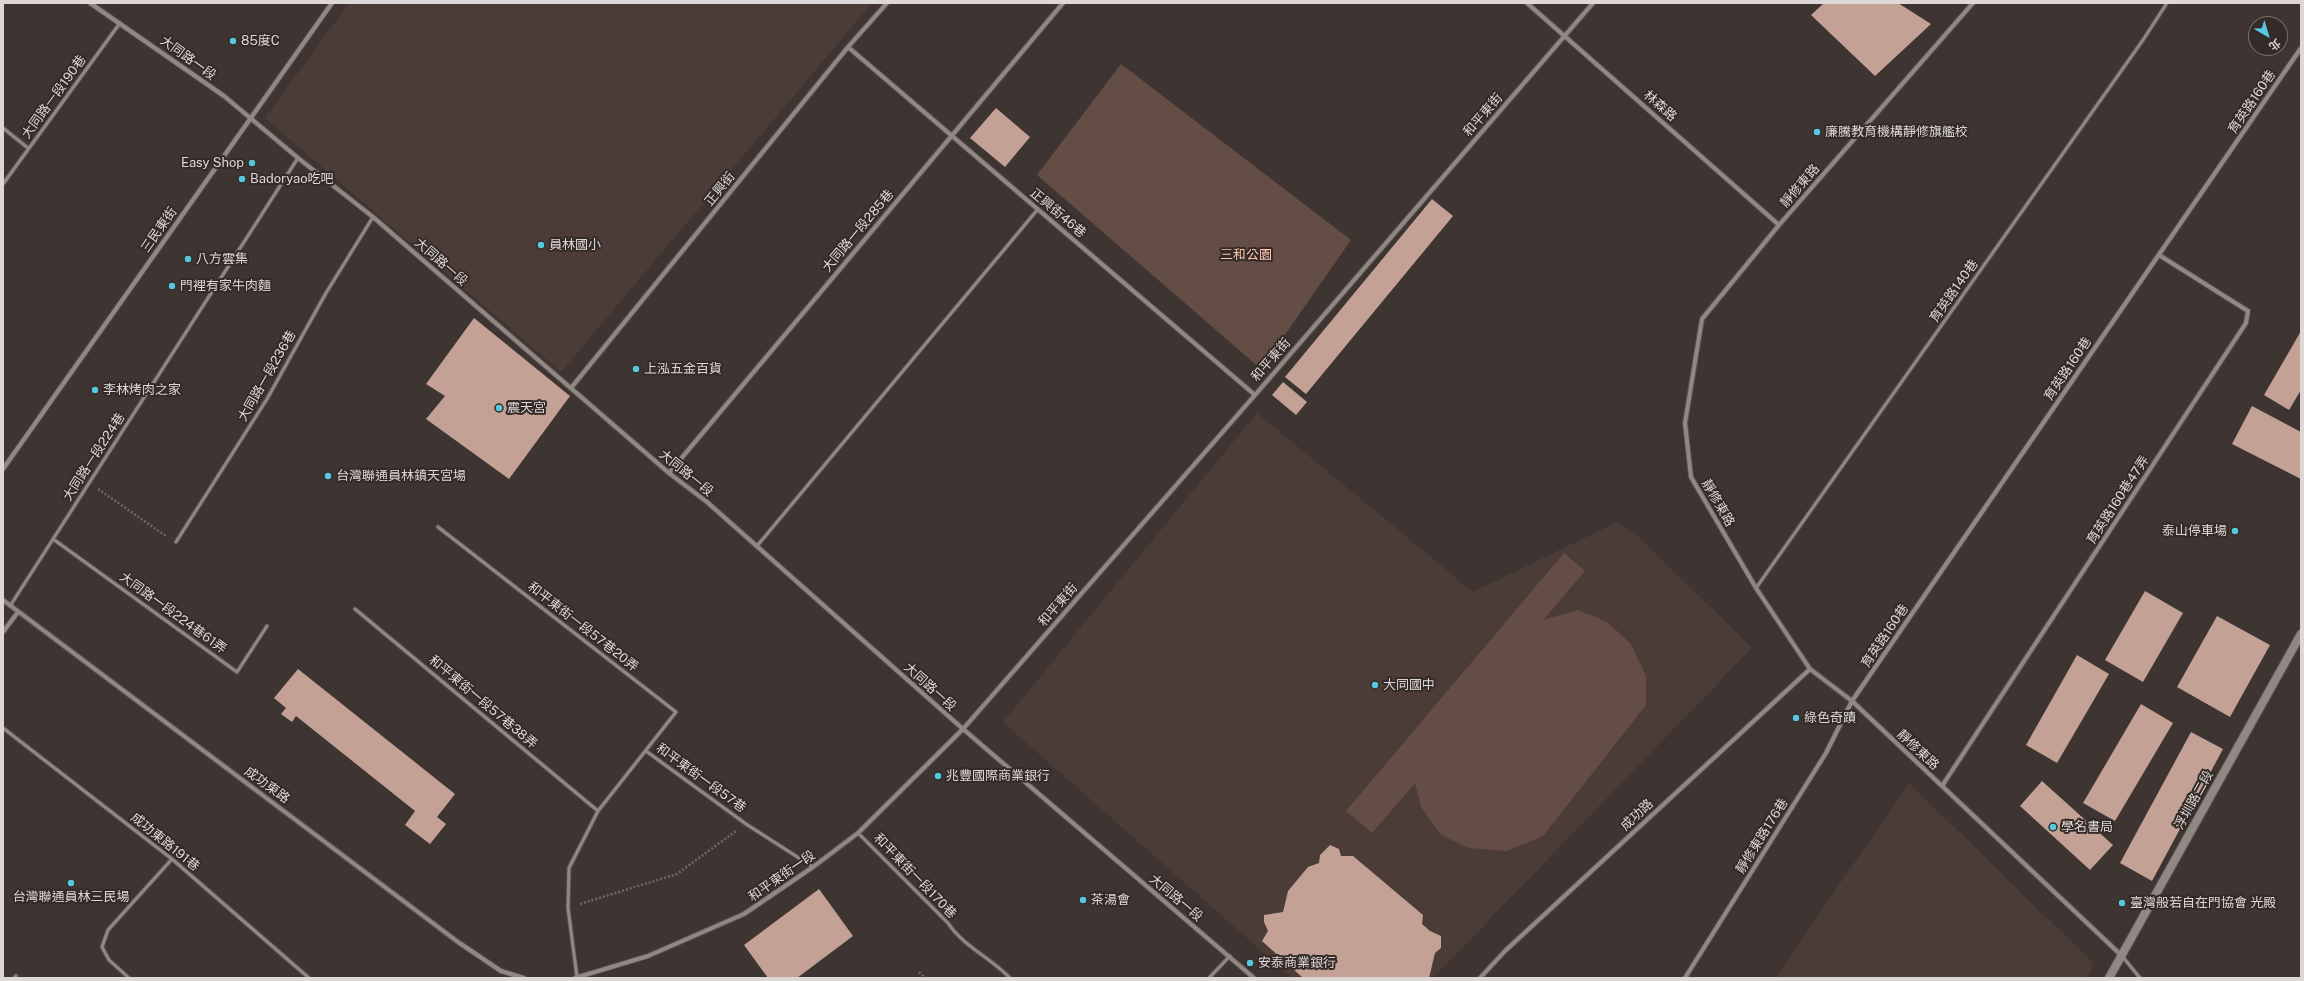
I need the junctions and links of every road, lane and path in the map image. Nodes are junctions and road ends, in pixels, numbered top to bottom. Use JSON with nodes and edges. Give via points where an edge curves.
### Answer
{"nodes":[{"id":1,"x":90,"y":3,"type":"edge"},
{"id":2,"x":332,"y":3,"type":"edge"},
{"id":3,"x":887,"y":3,"type":"edge"},
{"id":4,"x":1063,"y":3,"type":"edge"},
{"id":5,"x":1527,"y":3,"type":"edge"},
{"id":6,"x":1593,"y":3,"type":"edge"},
{"id":7,"x":1973,"y":3,"type":"edge"},
{"id":8,"x":2167,"y":3,"type":"edge"},
{"id":9,"x":120,"y":22,"type":"junction"},
{"id":10,"x":1564,"y":35,"type":"junction"},
{"id":11,"x":848,"y":47,"type":"junction"},
{"id":12,"x":2301,"y":48,"type":"edge"},
{"id":13,"x":250,"y":119,"type":"junction"},
{"id":14,"x":3,"y":128,"type":"edge"},
{"id":15,"x":950,"y":136,"type":"junction"},
{"id":16,"x":28,"y":148,"type":"junction"},
{"id":17,"x":298,"y":158,"type":"junction"},
{"id":18,"x":3,"y":184,"type":"edge"},
{"id":19,"x":1038,"y":209,"type":"junction"},
{"id":20,"x":373,"y":217,"type":"junction"},
{"id":21,"x":1779,"y":225,"type":"junction"},
{"id":22,"x":2159,"y":255,"type":"junction"},
{"id":23,"x":571,"y":388,"type":"junction"},
{"id":24,"x":1254,"y":395,"type":"junction"},
{"id":25,"x":3,"y":469,"type":"edge"},
{"id":26,"x":669,"y":473,"type":"junction"},
{"id":27,"x":89,"y":482,"type":"junction"},
{"id":28,"x":438,"y":527,"type":"dead end"},
{"id":29,"x":53,"y":539,"type":"junction"},
{"id":30,"x":176,"y":542,"type":"joint"},
{"id":31,"x":757,"y":546,"type":"junction"},
{"id":32,"x":1756,"y":588,"type":"junction"},
{"id":33,"x":3,"y":600,"type":"edge"},
{"id":34,"x":10,"y":606,"type":"junction"},
{"id":35,"x":355,"y":609,"type":"dead end"},
{"id":36,"x":18,"y":612,"type":"junction"},
{"id":37,"x":267,"y":626,"type":"dead end"},
{"id":38,"x":3,"y":632,"type":"edge"},
{"id":39,"x":2301,"y":634,"type":"edge"},
{"id":40,"x":1810,"y":669,"type":"junction"},
{"id":41,"x":1852,"y":702,"type":"junction"},
{"id":42,"x":3,"y":728,"type":"edge"},
{"id":43,"x":963,"y":729,"type":"junction"},
{"id":44,"x":646,"y":751,"type":"junction"},
{"id":45,"x":1942,"y":786,"type":"junction"},
{"id":46,"x":598,"y":811,"type":"junction"},
{"id":47,"x":746,"y":824,"type":"junction"},
{"id":48,"x":858,"y":833,"type":"junction"},
{"id":49,"x":172,"y":859,"type":"junction"},
{"id":50,"x":813,"y":867,"type":"junction"},
{"id":51,"x":568,"y":908,"type":"junction"},
{"id":52,"x":2121,"y":955,"type":"junction"},
{"id":53,"x":1230,"y":956,"type":"junction"},
{"id":54,"x":919,"y":972,"type":"dead end"},
{"id":55,"x":129,"y":978,"type":"edge"},
{"id":56,"x":309,"y":978,"type":"edge"},
{"id":57,"x":524,"y":978,"type":"edge"},
{"id":58,"x":576,"y":978,"type":"edge"},
{"id":59,"x":926,"y":978,"type":"edge"},
{"id":60,"x":1010,"y":978,"type":"edge"},
{"id":61,"x":1209,"y":978,"type":"edge"},
{"id":62,"x":1254,"y":978,"type":"edge"},
{"id":63,"x":1480,"y":978,"type":"edge"},
{"id":64,"x":1685,"y":978,"type":"edge"},
{"id":65,"x":2109,"y":978,"type":"edge"},
{"id":66,"x":2140,"y":978,"type":"edge"}],
"edges":[{"from":1,"to":9,"type":"street","name":"大同路一段"},
{"from":2,"to":13,"type":"street","name":"三民東街"},
{"from":3,"to":11,"type":"street","name":"正興街"},
{"from":4,"to":15,"type":"street","name":"大同路一段285巷"},
{"from":5,"to":10,"type":"street","name":"林森路"},
{"from":6,"to":10,"type":"street","name":"和平東街"},
{"from":7,"to":21,"type":"street","name":"靜修東路"},
{"from":8,"to":32,"type":"lane","name":"育英路140巷","via":[[2139,47]]},
{"from":9,"to":13,"type":"street","name":"大同路一段","via":[[224,96]]},
{"from":9,"to":16,"type":"lane","name":"大同路一段190巷"},
{"from":10,"to":21,"type":"street","name":"林森路"},
{"from":10,"to":24,"type":"street","name":"和平東街"},
{"from":11,"to":15,"type":"street","name":"正興街46巷"},
{"from":11,"to":23,"type":"street","name":"正興街"},
{"from":12,"to":22,"type":"street","name":"育英路160巷"},
{"from":13,"to":17,"type":"street","name":"大同路一段"},
{"from":13,"to":25,"type":"street","name":"三民東街"},
{"from":14,"to":16,"type":"lane"},
{"from":15,"to":19,"type":"street","name":"正興街46巷"},
{"from":15,"to":26,"type":"street","name":"大同路一段285巷"},
{"from":16,"to":18,"type":"lane","name":"大同路一段190巷"},
{"from":17,"to":20,"type":"street","name":"大同路一段"},
{"from":17,"to":27,"type":"lane","name":"大同路一段224巷"},
{"from":19,"to":24,"type":"street","name":"正興街46巷"},
{"from":19,"to":31,"type":"lane"},
{"from":20,"to":23,"type":"street","name":"大同路一段"},
{"from":20,"to":30,"type":"lane","name":"大同路一段236巷","via":[[326,293],[267,399]]},
{"from":21,"to":32,"type":"street","name":"靜修東路","via":[[1702,319],[1685,423],[1691,477]]},
{"from":22,"to":41,"type":"street","name":"育英路160巷"},
{"from":22,"to":45,"type":"street","name":"育英路160巷47弄","via":[[2248,311],[2246,323]]},
{"from":23,"to":26,"type":"street","name":"大同路一段"},
{"from":24,"to":43,"type":"street","name":"和平東街"},
{"from":26,"to":31,"type":"street","name":"大同路一段"},
{"from":27,"to":29,"type":"lane","name":"大同路一段224巷"},
{"from":27,"to":30,"type":"path"},
{"from":28,"to":44,"type":"lane","name":"和平東街一段57巷20弄","via":[[676,712]]},
{"from":29,"to":34,"type":"lane","name":"大同路一段224巷"},
{"from":29,"to":37,"type":"lane","name":"大同路一段224巷61弄","via":[[236,672]]},
{"from":31,"to":43,"type":"street","name":"大同路一段"},
{"from":32,"to":40,"type":"street","name":"靜修東路"},
{"from":33,"to":34,"type":"street","name":"成功東路"},
{"from":34,"to":36,"type":"street","name":"成功東路"},
{"from":35,"to":46,"type":"lane","name":"和平東街一段57巷38弄"},
{"from":36,"to":38,"type":"street"},
{"from":36,"to":57,"type":"street","name":"成功東路","via":[[458,942],[501,971]]},
{"from":39,"to":52,"type":"street","name":"浮圳路二段"},
{"from":40,"to":41,"type":"street","name":"靜修東路"},
{"from":40,"to":63,"type":"street","name":"成功路","via":[[1505,951]]},
{"from":41,"to":45,"type":"street","name":"靜修東路"},
{"from":41,"to":64,"type":"street","name":"靜修東路176巷","via":[[1826,752]]},
{"from":42,"to":49,"type":"lane","name":"成功東路191巷"},
{"from":43,"to":48,"type":"street","name":"和平東街一段"},
{"from":43,"to":53,"type":"street","name":"大同路一段"},
{"from":44,"to":46,"type":"lane","name":"和平東街一段57巷"},
{"from":44,"to":47,"type":"lane","name":"和平東街一段57巷"},
{"from":45,"to":52,"type":"street","name":"靜修東路"},
{"from":46,"to":51,"type":"lane","name":"和平東街一段57巷","via":[[569,868]]},
{"from":47,"to":50,"type":"lane","name":"和平東街一段57巷"},
{"from":47,"to":51,"type":"path","via":[[677,874]]},
{"from":48,"to":50,"type":"street","name":"和平東街一段"},
{"from":48,"to":60,"type":"lane","name":"和平東街一段170巷","via":[[948,923],[956,935],[998,965]]},
{"from":49,"to":55,"type":"lane","via":[[108,930],[102,947],[109,960]]},
{"from":49,"to":56,"type":"lane","name":"成功東路191巷"},
{"from":50,"to":58,"type":"street","name":"和平東街一段","via":[[744,914],[648,956]]},
{"from":51,"to":58,"type":"lane","name":"和平東街一段57巷"},
{"from":52,"to":65,"type":"street","name":"浮圳路二段"},
{"from":52,"to":66,"type":"lane"},
{"from":53,"to":61,"type":"lane"},
{"from":53,"to":62,"type":"street","name":"大同路一段"},
{"from":54,"to":59,"type":"path"}]}
